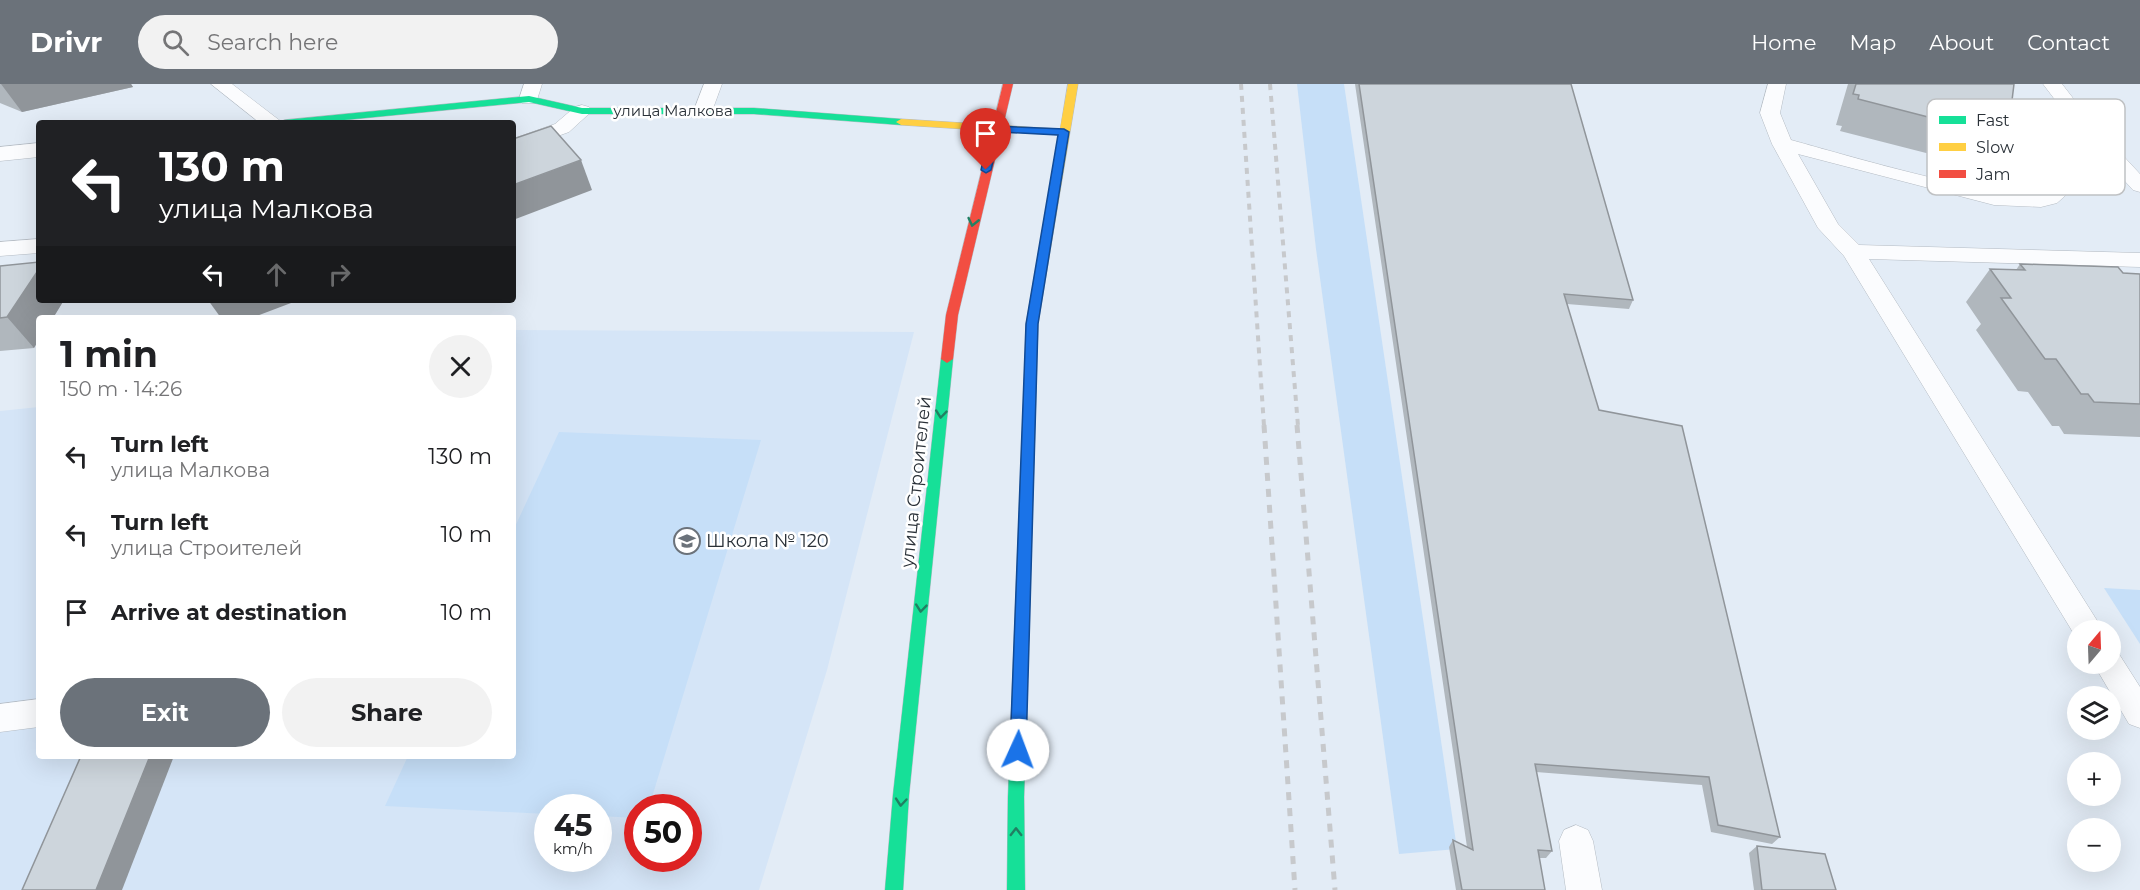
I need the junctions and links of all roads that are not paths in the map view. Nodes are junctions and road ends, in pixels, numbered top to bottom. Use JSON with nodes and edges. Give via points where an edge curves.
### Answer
{"nodes":[{"id":1,"x":220,"y":84,"type":"edge"},
{"id":2,"x":713,"y":84,"type":"edge"},
{"id":3,"x":1008,"y":84,"type":"edge"},
{"id":4,"x":1073,"y":84,"type":"edge"},
{"id":5,"x":1777,"y":84,"type":"edge"},
{"id":6,"x":2052,"y":84,"type":"edge"},
{"id":7,"x":531,"y":92,"type":"edge"},
{"id":8,"x":2064,"y":99,"type":"edge"},
{"id":9,"x":704,"y":110,"type":"junction"},
{"id":10,"x":582,"y":111,"type":"junction"},
{"id":11,"x":269,"y":120,"type":"edge"},
{"id":12,"x":308,"y":120,"type":"edge"},
{"id":13,"x":995,"y":129,"type":"junction"},
{"id":14,"x":1064,"y":132,"type":"junction"},
{"id":15,"x":1782,"y":144,"type":"junction"},
{"id":16,"x":516,"y":145,"type":"edge"},
{"id":17,"x":36,"y":150,"type":"edge"},
{"id":18,"x":0,"y":154,"type":"edge"},
{"id":19,"x":2125,"y":170,"type":"edge"},
{"id":20,"x":1927,"y":181,"type":"edge"},
{"id":21,"x":2140,"y":186,"type":"edge"},
{"id":22,"x":1979,"y":195,"type":"edge"},
{"id":23,"x":2055,"y":195,"type":"edge"},
{"id":24,"x":36,"y":246,"type":"edge"},
{"id":25,"x":0,"y":249,"type":"edge"},
{"id":26,"x":1853,"y":252,"type":"junction"},
{"id":27,"x":2140,"y":260,"type":"edge"},
{"id":28,"x":2082,"y":620,"type":"edge"},
{"id":29,"x":2115,"y":674,"type":"edge"},
{"id":30,"x":36,"y":713,"type":"edge"},
{"id":31,"x":2140,"y":714,"type":"edge"},
{"id":32,"x":0,"y":718,"type":"edge"},
{"id":33,"x":1576,"y":841,"type":"dead end"},
{"id":34,"x":894,"y":890,"type":"edge"},
{"id":35,"x":1016,"y":890,"type":"edge"},
{"id":36,"x":1584,"y":890,"type":"edge"}],
"edges":[{"from":1,"to":11,"type":"lane"},
{"from":2,"to":9,"type":"lane"},
{"from":3,"to":13,"type":"main road","name":"улица Строителей"},
{"from":4,"to":14,"type":"main road"},
{"from":5,"to":15,"type":"lane","via":[[1770,113]]},
{"from":6,"to":8,"type":"lane"},
{"from":7,"to":10,"type":"main road","name":"улица Малкова"},
{"from":7,"to":12,"type":"main road","name":"улица Малкова"},
{"from":9,"to":10,"type":"main road","name":"улица Малкова"},
{"from":9,"to":13,"type":"main road","name":"улица Малкова"},
{"from":10,"to":16,"type":"lane","via":[[562,128]]},
{"from":13,"to":14,"type":"main road","name":"улица Малкова"},
{"from":13,"to":34,"type":"main road","name":"улица Строителей","one_way":true,"via":[[952,315]]},
{"from":35,"to":14,"type":"main road","one_way":true,"via":[[1032,324]]},
{"from":15,"to":20,"type":"lane"},
{"from":15,"to":26,"type":"lane","via":[[1828,228]]},
{"from":17,"to":18,"type":"street"},
{"from":19,"to":21,"type":"lane"},
{"from":22,"to":23,"type":"lane","via":[[2014,201],[2044,200]]},
{"from":24,"to":25,"type":"lane"},
{"from":26,"to":27,"type":"lane"},
{"from":26,"to":28,"type":"lane"},
{"from":29,"to":31,"type":"lane"},
{"from":30,"to":32,"type":"lane"},
{"from":33,"to":36,"type":"lane"}]}
